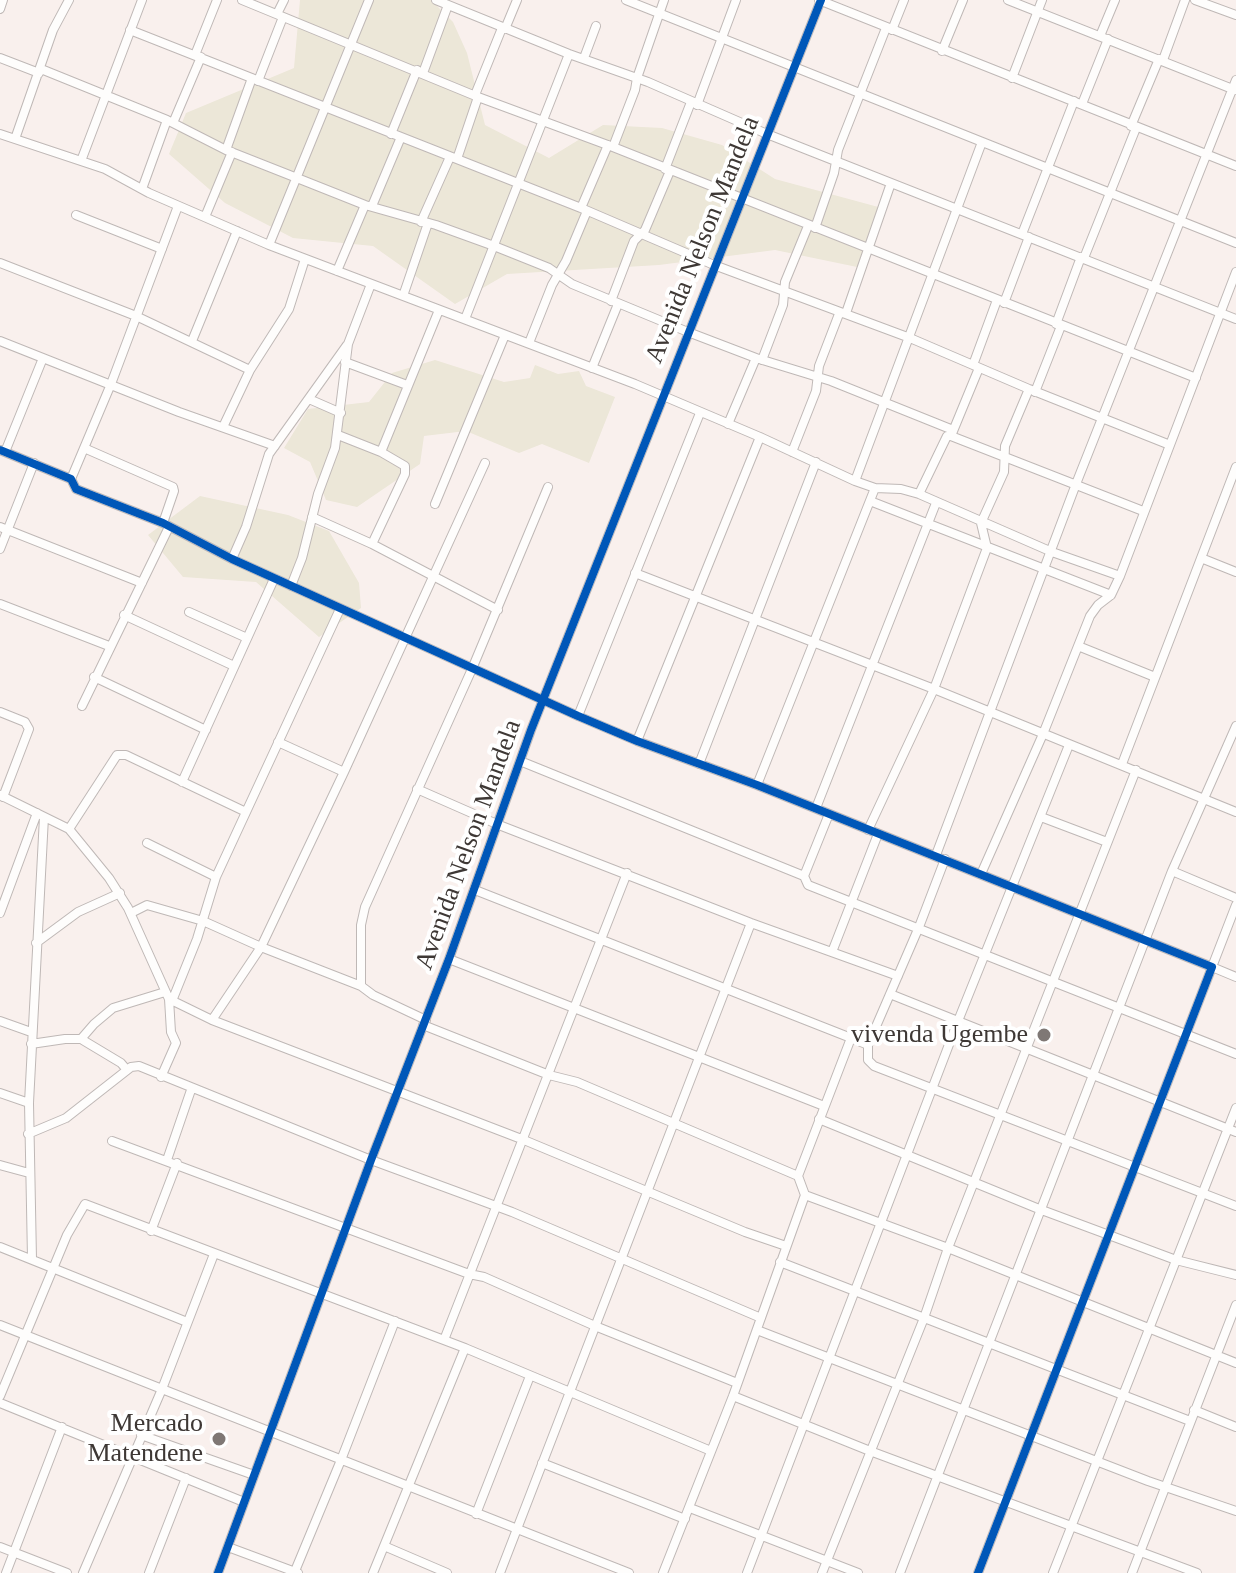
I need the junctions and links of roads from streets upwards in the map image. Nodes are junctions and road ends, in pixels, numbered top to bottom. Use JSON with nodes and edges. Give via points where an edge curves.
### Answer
{"nodes":[{"id":1,"x":3,"y":0,"type":"edge"},
{"id":2,"x":142,"y":0,"type":"edge"},
{"id":3,"x":217,"y":0,"type":"edge"},
{"id":4,"x":242,"y":0,"type":"edge"},
{"id":5,"x":284,"y":0,"type":"edge"},
{"id":6,"x":369,"y":0,"type":"edge"},
{"id":7,"x":517,"y":0,"type":"edge"},
{"id":8,"x":626,"y":0,"type":"edge"},
{"id":9,"x":664,"y":0,"type":"edge"},
{"id":10,"x":736,"y":0,"type":"edge"},
{"id":11,"x":820,"y":0,"type":"edge"},
{"id":12,"x":904,"y":0,"type":"edge"},
{"id":13,"x":963,"y":0,"type":"edge"},
{"id":14,"x":1008,"y":0,"type":"edge"},
{"id":15,"x":1042,"y":0,"type":"edge"},
{"id":16,"x":1115,"y":0,"type":"edge"},
{"id":17,"x":1185,"y":0,"type":"edge"},
{"id":18,"x":1195,"y":0,"type":"edge"},
{"id":19,"x":65,"y":2,"type":"edge"},
{"id":20,"x":442,"y":2,"type":"edge"},
{"id":21,"x":0,"y":9,"type":"edge"},
{"id":22,"x":1037,"y":12,"type":"junction"},
{"id":23,"x":659,"y":14,"type":"junction"},
{"id":24,"x":1236,"y":15,"type":"edge"},
{"id":25,"x":280,"y":16,"type":"junction"},
{"id":26,"x":596,"y":26,"type":"dead end"},
{"id":27,"x":504,"y":28,"type":"junction"},
{"id":28,"x":889,"y":29,"type":"junction"},
{"id":29,"x":130,"y":30,"type":"junction"},
{"id":30,"x":721,"y":38,"type":"junction"},
{"id":31,"x":1104,"y":38,"type":"junction"},
{"id":32,"x":351,"y":44,"type":"junction"},
{"id":33,"x":942,"y":51,"type":"junction"},
{"id":34,"x":569,"y":54,"type":"junction"},
{"id":35,"x":198,"y":56,"type":"junction"},
{"id":36,"x":0,"y":58,"type":"edge"},
{"id":37,"x":584,"y":58,"type":"junction"},
{"id":38,"x":1161,"y":60,"type":"junction"},
{"id":39,"x":794,"y":67,"type":"junction"},
{"id":40,"x":40,"y":71,"type":"junction"},
{"id":41,"x":420,"y":72,"type":"junction"},
{"id":42,"x":637,"y":78,"type":"junction"},
{"id":43,"x":1012,"y":78,"type":"junction"},
{"id":44,"x":255,"y":80,"type":"junction"},
{"id":45,"x":1235,"y":86,"type":"edge"},
{"id":46,"x":861,"y":93,"type":"junction"},
{"id":47,"x":106,"y":94,"type":"junction"},
{"id":48,"x":476,"y":96,"type":"junction"},
{"id":49,"x":694,"y":103,"type":"junction"},
{"id":50,"x":1078,"y":103,"type":"junction"},
{"id":51,"x":324,"y":107,"type":"junction"},
{"id":52,"x":170,"y":122,"type":"junction"},
{"id":53,"x":542,"y":122,"type":"junction"},
{"id":54,"x":1134,"y":127,"type":"junction"},
{"id":55,"x":0,"y":134,"type":"edge"},
{"id":56,"x":391,"y":134,"type":"junction"},
{"id":57,"x":767,"y":134,"type":"junction"},
{"id":58,"x":401,"y":137,"type":"junction"},
{"id":59,"x":15,"y":139,"type":"junction"},
{"id":60,"x":982,"y":142,"type":"junction"},
{"id":61,"x":610,"y":146,"type":"junction"},
{"id":62,"x":229,"y":151,"type":"junction"},
{"id":63,"x":1206,"y":154,"type":"junction"},
{"id":64,"x":453,"y":158,"type":"junction"},
{"id":65,"x":81,"y":161,"type":"junction"},
{"id":66,"x":836,"y":161,"type":"junction"},
{"id":67,"x":1236,"y":166,"type":"edge"},
{"id":68,"x":1047,"y":168,"type":"junction"},
{"id":69,"x":668,"y":170,"type":"junction"},
{"id":70,"x":297,"y":178,"type":"junction"},
{"id":71,"x":518,"y":183,"type":"junction"},
{"id":72,"x":891,"y":183,"type":"junction"},
{"id":73,"x":142,"y":189,"type":"junction"},
{"id":74,"x":1110,"y":193,"type":"junction"},
{"id":75,"x":741,"y":199,"type":"junction"},
{"id":76,"x":368,"y":205,"type":"junction"},
{"id":77,"x":178,"y":206,"type":"junction"},
{"id":78,"x":958,"y":209,"type":"junction"},
{"id":79,"x":584,"y":210,"type":"junction"},
{"id":80,"x":76,"y":215,"type":"dead end"},
{"id":81,"x":205,"y":217,"type":"junction"},
{"id":82,"x":1179,"y":221,"type":"junction"},
{"id":83,"x":424,"y":222,"type":"junction"},
{"id":84,"x":811,"y":227,"type":"junction"},
{"id":85,"x":237,"y":231,"type":"junction"},
{"id":86,"x":641,"y":234,"type":"junction"},
{"id":87,"x":1025,"y":236,"type":"junction"},
{"id":88,"x":1236,"y":243,"type":"edge"},
{"id":89,"x":269,"y":245,"type":"junction"},
{"id":90,"x":494,"y":246,"type":"junction"},
{"id":91,"x":162,"y":249,"type":"junction"},
{"id":92,"x":868,"y":249,"type":"junction"},
{"id":93,"x":1083,"y":258,"type":"junction"},
{"id":94,"x":305,"y":259,"type":"junction"},
{"id":95,"x":0,"y":264,"type":"edge"},
{"id":96,"x":714,"y":265,"type":"junction"},
{"id":97,"x":337,"y":271,"type":"junction"},
{"id":98,"x":1236,"y":272,"type":"edge"},
{"id":99,"x":559,"y":275,"type":"junction"},
{"id":100,"x":934,"y":276,"type":"junction"},
{"id":101,"x":371,"y":284,"type":"junction"},
{"id":102,"x":1153,"y":286,"type":"junction"},
{"id":103,"x":784,"y":292,"type":"junction"},
{"id":104,"x":403,"y":296,"type":"junction"},
{"id":105,"x":614,"y":302,"type":"junction"},
{"id":106,"x":1000,"y":302,"type":"junction"},
{"id":107,"x":439,"y":310,"type":"junction"},
{"id":108,"x":842,"y":313,"type":"junction"},
{"id":109,"x":1220,"y":313,"type":"junction"},
{"id":110,"x":136,"y":316,"type":"junction"},
{"id":111,"x":465,"y":319,"type":"junction"},
{"id":112,"x":1236,"y":319,"type":"edge"},
{"id":113,"x":1058,"y":325,"type":"junction"},
{"id":114,"x":688,"y":332,"type":"junction"},
{"id":115,"x":505,"y":335,"type":"junction"},
{"id":116,"x":910,"y":338,"type":"junction"},
{"id":117,"x":0,"y":341,"type":"edge"},
{"id":118,"x":192,"y":341,"type":"junction"},
{"id":119,"x":529,"y":343,"type":"junction"},
{"id":120,"x":348,"y":344,"type":"junction"},
{"id":121,"x":1127,"y":352,"type":"junction"},
{"id":122,"x":43,"y":358,"type":"junction"},
{"id":123,"x":759,"y":359,"type":"junction"},
{"id":124,"x":336,"y":360,"type":"junction"},
{"id":125,"x":347,"y":362,"type":"junction"},
{"id":126,"x":976,"y":367,"type":"junction"},
{"id":127,"x":592,"y":368,"type":"junction"},
{"id":128,"x":250,"y":370,"type":"junction"},
{"id":129,"x":817,"y":376,"type":"junction"},
{"id":130,"x":1196,"y":378,"type":"junction"},
{"id":131,"x":111,"y":384,"type":"junction"},
{"id":132,"x":407,"y":385,"type":"junction"},
{"id":133,"x":1032,"y":391,"type":"junction"},
{"id":134,"x":663,"y":396,"type":"junction"},
{"id":135,"x":309,"y":399,"type":"junction"},
{"id":136,"x":885,"y":402,"type":"junction"},
{"id":137,"x":341,"y":413,"type":"junction"},
{"id":138,"x":700,"y":413,"type":"junction"},
{"id":139,"x":1102,"y":417,"type":"junction"},
{"id":140,"x":728,"y":424,"type":"junction"},
{"id":141,"x":223,"y":427,"type":"junction"},
{"id":142,"x":952,"y":433,"type":"junction"},
{"id":143,"x":338,"y":435,"type":"junction"},
{"id":144,"x":760,"y":437,"type":"junction"},
{"id":145,"x":1170,"y":445,"type":"junction"},
{"id":146,"x":275,"y":446,"type":"junction"},
{"id":147,"x":84,"y":448,"type":"junction"},
{"id":148,"x":3,"y":451,"type":"edge"},
{"id":149,"x":381,"y":452,"type":"junction"},
{"id":150,"x":792,"y":452,"type":"junction"},
{"id":151,"x":1005,"y":457,"type":"junction"},
{"id":152,"x":816,"y":462,"type":"junction"},
{"id":153,"x":34,"y":463,"type":"junction"},
{"id":154,"x":485,"y":463,"type":"dead end"},
{"id":155,"x":1236,"y":467,"type":"edge"},
{"id":156,"x":71,"y":479,"type":"junction"},
{"id":157,"x":855,"y":481,"type":"junction"},
{"id":158,"x":1076,"y":484,"type":"junction"},
{"id":159,"x":548,"y":487,"type":"dead end"},
{"id":160,"x":875,"y":488,"type":"junction"},
{"id":161,"x":919,"y":494,"type":"junction"},
{"id":162,"x":870,"y":501,"type":"junction"},
{"id":163,"x":936,"y":503,"type":"junction"},
{"id":164,"x":435,"y":504,"type":"dead end"},
{"id":165,"x":1143,"y":511,"type":"junction"},
{"id":166,"x":312,"y":517,"type":"junction"},
{"id":167,"x":928,"y":522,"type":"junction"},
{"id":168,"x":981,"y":523,"type":"junction"},
{"id":169,"x":166,"y":525,"type":"junction"},
{"id":170,"x":4,"y":529,"type":"edge"},
{"id":171,"x":372,"y":544,"type":"junction"},
{"id":172,"x":987,"y":548,"type":"junction"},
{"id":173,"x":0,"y":549,"type":"edge"},
{"id":174,"x":1052,"y":552,"type":"junction"},
{"id":175,"x":1201,"y":558,"type":"junction"},
{"id":176,"x":232,"y":559,"type":"junction"},
{"id":177,"x":1045,"y":571,"type":"junction"},
{"id":178,"x":1236,"y":572,"type":"edge"},
{"id":179,"x":635,"y":573,"type":"junction"},
{"id":180,"x":434,"y":576,"type":"junction"},
{"id":181,"x":1120,"y":576,"type":"junction"},
{"id":182,"x":274,"y":579,"type":"junction"},
{"id":183,"x":142,"y":583,"type":"junction"},
{"id":184,"x":291,"y":586,"type":"junction"},
{"id":185,"x":694,"y":595,"type":"junction"},
{"id":186,"x":1111,"y":595,"type":"junction"},
{"id":187,"x":0,"y":604,"type":"edge"},
{"id":188,"x":340,"y":609,"type":"junction"},
{"id":189,"x":498,"y":610,"type":"junction"},
{"id":190,"x":189,"y":612,"type":"dead end"},
{"id":191,"x":124,"y":615,"type":"junction"},
{"id":192,"x":754,"y":619,"type":"junction"},
{"id":193,"x":247,"y":638,"type":"junction"},
{"id":194,"x":405,"y":638,"type":"junction"},
{"id":195,"x":813,"y":643,"type":"junction"},
{"id":196,"x":109,"y":646,"type":"junction"},
{"id":197,"x":1078,"y":646,"type":"junction"},
{"id":198,"x":234,"y":666,"type":"junction"},
{"id":199,"x":872,"y":667,"type":"junction"},
{"id":200,"x":472,"y":669,"type":"junction"},
{"id":201,"x":94,"y":677,"type":"junction"},
{"id":202,"x":1155,"y":677,"type":"junction"},
{"id":203,"x":934,"y":689,"type":"junction"},
{"id":204,"x":543,"y":701,"type":"junction"},
{"id":205,"x":82,"y":706,"type":"dead end"},
{"id":206,"x":0,"y":712,"type":"edge"},
{"id":207,"x":990,"y":713,"type":"junction"},
{"id":208,"x":578,"y":716,"type":"junction"},
{"id":209,"x":1236,"y":726,"type":"edge"},
{"id":210,"x":206,"y":730,"type":"junction"},
{"id":211,"x":1043,"y":734,"type":"junction"},
{"id":212,"x":637,"y":741,"type":"junction"},
{"id":213,"x":278,"y":742,"type":"junction"},
{"id":214,"x":1069,"y":745,"type":"junction"},
{"id":215,"x":520,"y":761,"type":"junction"},
{"id":216,"x":699,"y":764,"type":"junction"},
{"id":217,"x":1122,"y":764,"type":"junction"},
{"id":218,"x":1136,"y":770,"type":"junction"},
{"id":219,"x":344,"y":772,"type":"junction"},
{"id":220,"x":182,"y":782,"type":"junction"},
{"id":221,"x":757,"y":785,"type":"junction"},
{"id":222,"x":417,"y":789,"type":"junction"},
{"id":223,"x":1,"y":796,"type":"edge"},
{"id":224,"x":1203,"y":798,"type":"junction"},
{"id":225,"x":816,"y":808,"type":"junction"},
{"id":226,"x":246,"y":812,"type":"junction"},
{"id":227,"x":1236,"y":812,"type":"edge"},
{"id":228,"x":829,"y":814,"type":"junction"},
{"id":229,"x":41,"y":815,"type":"junction"},
{"id":230,"x":1041,"y":817,"type":"junction"},
{"id":231,"x":499,"y":825,"type":"junction"},
{"id":232,"x":69,"y":829,"type":"junction"},
{"id":233,"x":868,"y":830,"type":"junction"},
{"id":234,"x":878,"y":834,"type":"junction"},
{"id":235,"x":1107,"y":842,"type":"junction"},
{"id":236,"x":147,"y":843,"type":"dead end"},
{"id":237,"x":940,"y":857,"type":"junction"},
{"id":238,"x":1172,"y":871,"type":"junction"},
{"id":239,"x":627,"y":873,"type":"junction"},
{"id":240,"x":981,"y":874,"type":"junction"},
{"id":241,"x":804,"y":876,"type":"junction"},
{"id":242,"x":216,"y":877,"type":"junction"},
{"id":243,"x":1012,"y":887,"type":"junction"},
{"id":244,"x":475,"y":890,"type":"junction"},
{"id":245,"x":120,"y":893,"type":"junction"},
{"id":246,"x":1236,"y":898,"type":"edge"},
{"id":247,"x":852,"y":902,"type":"junction"},
{"id":248,"x":1236,"y":905,"type":"edge"},
{"id":249,"x":0,"y":913,"type":"edge"},
{"id":250,"x":131,"y":913,"type":"junction"},
{"id":251,"x":1079,"y":914,"type":"junction"},
{"id":252,"x":203,"y":921,"type":"junction"},
{"id":253,"x":751,"y":923,"type":"junction"},
{"id":254,"x":919,"y":927,"type":"junction"},
{"id":255,"x":1146,"y":939,"type":"junction"},
{"id":256,"x":600,"y":940,"type":"junction"},
{"id":257,"x":36,"y":943,"type":"junction"},
{"id":258,"x":261,"y":947,"type":"junction"},
{"id":259,"x":832,"y":952,"type":"junction"},
{"id":260,"x":985,"y":953,"type":"junction"},
{"id":261,"x":449,"y":959,"type":"junction"},
{"id":262,"x":1212,"y":967,"type":"junction"},
{"id":263,"x":898,"y":976,"type":"junction"},
{"id":264,"x":1236,"y":977,"type":"edge"},
{"id":265,"x":1052,"y":980,"type":"junction"},
{"id":266,"x":361,"y":986,"type":"junction"},
{"id":267,"x":725,"y":988,"type":"junction"},
{"id":268,"x":890,"y":994,"type":"junction"},
{"id":269,"x":169,"y":997,"type":"junction"},
{"id":270,"x":574,"y":1007,"type":"junction"},
{"id":271,"x":1120,"y":1007,"type":"junction"},
{"id":272,"x":212,"y":1020,"type":"junction"},
{"id":273,"x":0,"y":1021,"type":"edge"},
{"id":274,"x":958,"y":1021,"type":"junction"},
{"id":275,"x":425,"y":1022,"type":"junction"},
{"id":276,"x":31,"y":1032,"type":"junction"},
{"id":277,"x":1186,"y":1035,"type":"junction"},
{"id":278,"x":851,"y":1038,"type":"junction"},
{"id":279,"x":81,"y":1039,"type":"junction"},
{"id":280,"x":31,"y":1044,"type":"junction"},
{"id":281,"x":868,"y":1045,"type":"junction"},
{"id":282,"x":1027,"y":1048,"type":"junction"},
{"id":283,"x":1236,"y":1054,"type":"edge"},
{"id":284,"x":699,"y":1056,"type":"junction"},
{"id":285,"x":127,"y":1070,"type":"junction"},
{"id":286,"x":1094,"y":1074,"type":"junction"},
{"id":287,"x":549,"y":1075,"type":"junction"},
{"id":288,"x":161,"y":1077,"type":"junction"},
{"id":289,"x":932,"y":1089,"type":"junction"},
{"id":290,"x":191,"y":1090,"type":"junction"},
{"id":291,"x":0,"y":1093,"type":"edge"},
{"id":292,"x":398,"y":1093,"type":"junction"},
{"id":293,"x":29,"y":1103,"type":"junction"},
{"id":294,"x":1161,"y":1103,"type":"junction"},
{"id":295,"x":824,"y":1106,"type":"junction"},
{"id":296,"x":1236,"y":1108,"type":"edge"},
{"id":297,"x":1000,"y":1115,"type":"junction"},
{"id":298,"x":819,"y":1119,"type":"junction"},
{"id":299,"x":673,"y":1123,"type":"junction"},
{"id":300,"x":1232,"y":1130,"type":"edge"},
{"id":301,"x":28,"y":1134,"type":"junction"},
{"id":302,"x":524,"y":1140,"type":"junction"},
{"id":303,"x":112,"y":1141,"type":"dead end"},
{"id":304,"x":1066,"y":1141,"type":"junction"},
{"id":305,"x":906,"y":1156,"type":"junction"},
{"id":306,"x":371,"y":1160,"type":"junction"},
{"id":307,"x":172,"y":1161,"type":"junction"},
{"id":308,"x":0,"y":1165,"type":"edge"},
{"id":309,"x":1134,"y":1167,"type":"junction"},
{"id":310,"x":29,"y":1173,"type":"junction"},
{"id":311,"x":798,"y":1176,"type":"junction"},
{"id":312,"x":974,"y":1181,"type":"junction"},
{"id":313,"x":649,"y":1191,"type":"junction"},
{"id":314,"x":1202,"y":1194,"type":"junction"},
{"id":315,"x":805,"y":1195,"type":"junction"},
{"id":316,"x":497,"y":1206,"type":"junction"},
{"id":317,"x":1236,"y":1206,"type":"edge"},
{"id":318,"x":1039,"y":1209,"type":"junction"},
{"id":319,"x":881,"y":1223,"type":"junction"},
{"id":320,"x":347,"y":1229,"type":"junction"},
{"id":321,"x":151,"y":1231,"type":"junction"},
{"id":322,"x":1108,"y":1235,"type":"junction"},
{"id":323,"x":786,"y":1246,"type":"junction"},
{"id":324,"x":0,"y":1247,"type":"edge"},
{"id":325,"x":948,"y":1248,"type":"junction"},
{"id":326,"x":214,"y":1254,"type":"junction"},
{"id":327,"x":32,"y":1259,"type":"junction"},
{"id":328,"x":622,"y":1259,"type":"junction"},
{"id":329,"x":1176,"y":1260,"type":"junction"},
{"id":330,"x":780,"y":1262,"type":"junction"},
{"id":331,"x":54,"y":1268,"type":"junction"},
{"id":332,"x":469,"y":1274,"type":"junction"},
{"id":333,"x":1014,"y":1274,"type":"junction"},
{"id":334,"x":1236,"y":1275,"type":"edge"},
{"id":335,"x":855,"y":1289,"type":"junction"},
{"id":336,"x":323,"y":1295,"type":"junction"},
{"id":337,"x":1083,"y":1301,"type":"junction"},
{"id":338,"x":1236,"y":1305,"type":"edge"},
{"id":339,"x":761,"y":1318,"type":"junction"},
{"id":340,"x":924,"y":1318,"type":"junction"},
{"id":341,"x":395,"y":1321,"type":"junction"},
{"id":342,"x":187,"y":1322,"type":"junction"},
{"id":343,"x":0,"y":1325,"type":"edge"},
{"id":344,"x":595,"y":1326,"type":"junction"},
{"id":345,"x":1151,"y":1328,"type":"junction"},
{"id":346,"x":757,"y":1330,"type":"junction"},
{"id":347,"x":26,"y":1336,"type":"junction"},
{"id":348,"x":444,"y":1340,"type":"junction"},
{"id":349,"x":989,"y":1342,"type":"junction"},
{"id":350,"x":465,"y":1348,"type":"junction"},
{"id":351,"x":1216,"y":1355,"type":"junction"},
{"id":352,"x":829,"y":1357,"type":"junction"},
{"id":353,"x":1236,"y":1363,"type":"edge"},
{"id":354,"x":1057,"y":1368,"type":"junction"},
{"id":355,"x":530,"y":1376,"type":"junction"},
{"id":356,"x":737,"y":1383,"type":"junction"},
{"id":357,"x":897,"y":1383,"type":"junction"},
{"id":358,"x":162,"y":1389,"type":"junction"},
{"id":359,"x":569,"y":1393,"type":"junction"},
{"id":360,"x":1123,"y":1395,"type":"junction"},
{"id":361,"x":0,"y":1396,"type":"edge"},
{"id":362,"x":733,"y":1396,"type":"junction"},
{"id":363,"x":0,"y":1403,"type":"edge"},
{"id":364,"x":963,"y":1409,"type":"junction"},
{"id":365,"x":1194,"y":1410,"type":"junction"},
{"id":366,"x":1190,"y":1421,"type":"junction"},
{"id":367,"x":804,"y":1424,"type":"junction"},
{"id":368,"x":62,"y":1427,"type":"junction"},
{"id":369,"x":1236,"y":1427,"type":"edge"},
{"id":370,"x":271,"y":1431,"type":"junction"},
{"id":371,"x":141,"y":1435,"type":"junction"},
{"id":372,"x":1032,"y":1435,"type":"junction"},
{"id":373,"x":711,"y":1451,"type":"junction"},
{"id":374,"x":870,"y":1451,"type":"junction"},
{"id":375,"x":133,"y":1456,"type":"junction"},
{"id":376,"x":341,"y":1460,"type":"junction"},
{"id":377,"x":1098,"y":1461,"type":"junction"},
{"id":378,"x":542,"y":1463,"type":"junction"},
{"id":379,"x":254,"y":1475,"type":"junction"},
{"id":380,"x":938,"y":1476,"type":"junction"},
{"id":381,"x":186,"y":1478,"type":"junction"},
{"id":382,"x":410,"y":1487,"type":"junction"},
{"id":383,"x":1164,"y":1487,"type":"junction"},
{"id":384,"x":244,"y":1502,"type":"junction"},
{"id":385,"x":1005,"y":1502,"type":"junction"},
{"id":386,"x":690,"y":1508,"type":"junction"},
{"id":387,"x":1236,"y":1511,"type":"edge"},
{"id":388,"x":476,"y":1514,"type":"junction"},
{"id":389,"x":685,"y":1519,"type":"junction"},
{"id":390,"x":1072,"y":1527,"type":"junction"},
{"id":391,"x":516,"y":1530,"type":"junction"},
{"id":392,"x":761,"y":1535,"type":"junction"},
{"id":393,"x":384,"y":1546,"type":"junction"},
{"id":394,"x":0,"y":1547,"type":"edge"},
{"id":395,"x":228,"y":1547,"type":"junction"},
{"id":396,"x":14,"y":1552,"type":"junction"},
{"id":397,"x":1140,"y":1553,"type":"junction"},
{"id":398,"x":828,"y":1561,"type":"junction"},
{"id":399,"x":296,"y":1572,"type":"edge"},
{"id":400,"x":6,"y":1573,"type":"edge"},
{"id":401,"x":67,"y":1573,"type":"edge"},
{"id":402,"x":83,"y":1573,"type":"edge"},
{"id":403,"x":149,"y":1573,"type":"edge"},
{"id":404,"x":218,"y":1573,"type":"edge"},
{"id":405,"x":373,"y":1573,"type":"edge"},
{"id":406,"x":447,"y":1573,"type":"edge"},
{"id":407,"x":500,"y":1573,"type":"edge"},
{"id":408,"x":629,"y":1573,"type":"edge"},
{"id":409,"x":663,"y":1573,"type":"edge"},
{"id":410,"x":747,"y":1573,"type":"edge"},
{"id":411,"x":822,"y":1573,"type":"edge"},
{"id":412,"x":858,"y":1573,"type":"edge"},
{"id":413,"x":900,"y":1573,"type":"edge"},
{"id":414,"x":978,"y":1573,"type":"edge"},
{"id":415,"x":1053,"y":1573,"type":"edge"},
{"id":416,"x":1132,"y":1573,"type":"edge"},
{"id":417,"x":1197,"y":1573,"type":"edge"}],
"edges":[{"from":1,"to":21,"type":"street"},
{"from":2,"to":29,"type":"street"},
{"from":3,"to":35,"type":"street"},
{"from":4,"to":25,"type":"street"},
{"from":5,"to":25,"type":"street"},
{"from":6,"to":32,"type":"street"},
{"from":7,"to":27,"type":"street"},
{"from":8,"to":23,"type":"street"},
{"from":9,"to":23,"type":"street"},
{"from":10,"to":30,"type":"street"},
{"from":11,"to":28,"type":"street"},
{"from":11,"to":39,"type":"street","name":"Avenida Nelson Mandela"},
{"from":12,"to":28,"type":"street"},
{"from":13,"to":33,"type":"street"},
{"from":14,"to":22,"type":"street"},
{"from":15,"to":22,"type":"street"},
{"from":16,"to":31,"type":"street"},
{"from":17,"to":38,"type":"street"},
{"from":18,"to":24,"type":"street"},
{"from":19,"to":40,"type":"street"},
{"from":20,"to":27,"type":"street"},
{"from":20,"to":41,"type":"street"},
{"from":22,"to":31,"type":"street"},
{"from":22,"to":43,"type":"street"},
{"from":23,"to":30,"type":"street"},
{"from":23,"to":42,"type":"street"},
{"from":25,"to":32,"type":"street"},
{"from":25,"to":44,"type":"street"},
{"from":26,"to":37,"type":"street"},
{"from":27,"to":34,"type":"street"},
{"from":27,"to":48,"type":"street"},
{"from":28,"to":33,"type":"street"},
{"from":28,"to":46,"type":"street"},
{"from":29,"to":35,"type":"street"},
{"from":29,"to":47,"type":"street"},
{"from":30,"to":39,"type":"street"},
{"from":30,"to":49,"type":"street"},
{"from":31,"to":38,"type":"street"},
{"from":31,"to":50,"type":"street"},
{"from":32,"to":41,"type":"street"},
{"from":32,"to":51,"type":"street"},
{"from":33,"to":43,"type":"street"},
{"from":34,"to":37,"type":"street"},
{"from":34,"to":53,"type":"street"},
{"from":35,"to":44,"type":"street"},
{"from":35,"to":52,"type":"street"},
{"from":36,"to":40,"type":"street"},
{"from":37,"to":42,"type":"street"},
{"from":38,"to":45,"type":"street"},
{"from":38,"to":54,"type":"street"},
{"from":39,"to":46,"type":"street"},
{"from":39,"to":57,"type":"street","name":"Avenida Nelson Mandela"},
{"from":40,"to":47,"type":"street"},
{"from":40,"to":59,"type":"street"},
{"from":41,"to":48,"type":"street"},
{"from":41,"to":56,"type":"street"},
{"from":42,"to":49,"type":"street"},
{"from":42,"to":61,"type":"street"},
{"from":43,"to":50,"type":"street"},
{"from":44,"to":51,"type":"street"},
{"from":44,"to":62,"type":"street"},
{"from":45,"to":63,"type":"street"},
{"from":46,"to":60,"type":"street"},
{"from":46,"to":66,"type":"street"},
{"from":47,"to":52,"type":"street"},
{"from":47,"to":65,"type":"street"},
{"from":48,"to":53,"type":"street"},
{"from":48,"to":64,"type":"street"},
{"from":49,"to":57,"type":"street"},
{"from":49,"to":69,"type":"street"},
{"from":50,"to":54,"type":"street"},
{"from":50,"to":68,"type":"street"},
{"from":51,"to":56,"type":"street"},
{"from":51,"to":70,"type":"street"},
{"from":52,"to":62,"type":"street"},
{"from":52,"to":73,"type":"street"},
{"from":53,"to":61,"type":"street"},
{"from":53,"to":71,"type":"street"},
{"from":54,"to":63,"type":"street"},
{"from":54,"to":74,"type":"street"},
{"from":55,"to":59,"type":"street"},
{"from":56,"to":58,"type":"street"},
{"from":57,"to":66,"type":"street"},
{"from":57,"to":75,"type":"street","name":"Avenida Nelson Mandela"},
{"from":58,"to":64,"type":"street"},
{"from":58,"to":76,"type":"street"},
{"from":59,"to":65,"type":"street"},
{"from":60,"to":68,"type":"street"},
{"from":60,"to":78,"type":"street"},
{"from":61,"to":69,"type":"street"},
{"from":61,"to":79,"type":"street"},
{"from":62,"to":70,"type":"street"},
{"from":62,"to":81,"type":"street"},
{"from":63,"to":67,"type":"street"},
{"from":63,"to":82,"type":"street"},
{"from":64,"to":71,"type":"street"},
{"from":64,"to":83,"type":"street"},
{"from":65,"to":73,"type":"street"},
{"from":66,"to":72,"type":"street"},
{"from":66,"to":84,"type":"street"},
{"from":68,"to":74,"type":"street"},
{"from":68,"to":87,"type":"street"},
{"from":69,"to":75,"type":"street"},
{"from":69,"to":86,"type":"street"},
{"from":70,"to":76,"type":"street"},
{"from":70,"to":89,"type":"street"},
{"from":71,"to":79,"type":"street"},
{"from":71,"to":90,"type":"street"},
{"from":72,"to":78,"type":"street"},
{"from":72,"to":92,"type":"street"},
{"from":73,"to":77,"type":"street"},
{"from":74,"to":82,"type":"street"},
{"from":74,"to":93,"type":"street"},
{"from":75,"to":84,"type":"street"},
{"from":75,"to":96,"type":"street","name":"Avenida Nelson Mandela"},
{"from":76,"to":83,"type":"street"},
{"from":76,"to":97,"type":"street"},
{"from":77,"to":81,"type":"street"},
{"from":77,"to":91,"type":"street"},
{"from":78,"to":87,"type":"street"},
{"from":78,"to":100,"type":"street"},
{"from":79,"to":86,"type":"street"},
{"from":79,"to":99,"type":"street"},
{"from":80,"to":91,"type":"street"},
{"from":81,"to":85,"type":"street"},
{"from":82,"to":88,"type":"street"},
{"from":82,"to":102,"type":"street"},
{"from":83,"to":90,"type":"street"},
{"from":83,"to":104,"type":"street"},
{"from":84,"to":92,"type":"street"},
{"from":84,"to":103,"type":"street"},
{"from":85,"to":89,"type":"street"},
{"from":85,"to":118,"type":"street"},
{"from":86,"to":96,"type":"street"},
{"from":86,"to":105,"type":"street"},
{"from":87,"to":93,"type":"street"},
{"from":87,"to":106,"type":"street"},
{"from":89,"to":94,"type":"street"},
{"from":90,"to":99,"type":"street"},
{"from":90,"to":111,"type":"street"},
{"from":91,"to":110,"type":"street"},
{"from":92,"to":100,"type":"street"},
{"from":92,"to":108,"type":"street"},
{"from":93,"to":102,"type":"street"},
{"from":93,"to":113,"type":"street"},
{"from":94,"to":97,"type":"street"},
{"from":94,"to":128,"type":"street","via":[[287,315]]},
{"from":95,"to":110,"type":"street"},
{"from":96,"to":103,"type":"street"},
{"from":96,"to":114,"type":"street","name":"Avenida Nelson Mandela"},
{"from":97,"to":101,"type":"street"},
{"from":98,"to":109,"type":"street"},
{"from":99,"to":105,"type":"street"},
{"from":99,"to":119,"type":"street"},
{"from":100,"to":106,"type":"street"},
{"from":100,"to":116,"type":"street"},
{"from":101,"to":104,"type":"street"},
{"from":101,"to":120,"type":"street"},
{"from":102,"to":109,"type":"street"},
{"from":102,"to":121,"type":"street"},
{"from":103,"to":108,"type":"street"},
{"from":103,"to":123,"type":"street"},
{"from":104,"to":107,"type":"street"},
{"from":105,"to":114,"type":"street"},
{"from":105,"to":127,"type":"street"},
{"from":106,"to":113,"type":"street"},
{"from":106,"to":126,"type":"street"},
{"from":107,"to":111,"type":"street"},
{"from":107,"to":132,"type":"street"},
{"from":108,"to":116,"type":"street"},
{"from":108,"to":129,"type":"street"},
{"from":109,"to":112,"type":"street"},
{"from":109,"to":130,"type":"street"},
{"from":110,"to":118,"type":"street"},
{"from":110,"to":131,"type":"street"},
{"from":111,"to":115,"type":"street"},
{"from":113,"to":121,"type":"street"},
{"from":113,"to":133,"type":"street"},
{"from":114,"to":123,"type":"street"},
{"from":114,"to":134,"type":"street","name":"Avenida Nelson Mandela"},
{"from":115,"to":119,"type":"street"},
{"from":115,"to":164,"type":"street"},
{"from":116,"to":126,"type":"street"},
{"from":116,"to":136,"type":"street"},
{"from":117,"to":122,"type":"street"},
{"from":118,"to":128,"type":"street"},
{"from":119,"to":127,"type":"street"},
{"from":120,"to":124,"type":"street"},
{"from":120,"to":125,"type":"street"},
{"from":121,"to":130,"type":"street"},
{"from":121,"to":139,"type":"street"},
{"from":122,"to":131,"type":"street"},
{"from":122,"to":148,"type":"street"},
{"from":123,"to":129,"type":"street"},
{"from":123,"to":140,"type":"street"},
{"from":124,"to":125,"type":"street"},
{"from":124,"to":135,"type":"street"},
{"from":125,"to":132,"type":"street"},
{"from":125,"to":137,"type":"street"},
{"from":126,"to":133,"type":"street"},
{"from":126,"to":142,"type":"street"},
{"from":127,"to":134,"type":"street"},
{"from":128,"to":141,"type":"street"},
{"from":129,"to":136,"type":"street"},
{"from":129,"to":150,"type":"street"},
{"from":130,"to":145,"type":"street"},
{"from":131,"to":141,"type":"street"},
{"from":131,"to":147,"type":"street"},
{"from":132,"to":149,"type":"street"},
{"from":133,"to":139,"type":"street"},
{"from":133,"to":151,"type":"street","via":[[1005,446]]},
{"from":134,"to":138,"type":"street"},
{"from":134,"to":204,"type":"street","name":"Avenida Nelson Mandela"},
{"from":135,"to":137,"type":"street"},
{"from":135,"to":146,"type":"street"},
{"from":136,"to":142,"type":"street"},
{"from":136,"to":157,"type":"street"},
{"from":137,"to":143,"type":"street"},
{"from":138,"to":140,"type":"street"},
{"from":138,"to":179,"type":"street"},
{"from":139,"to":145,"type":"street"},
{"from":139,"to":158,"type":"street"},
{"from":140,"to":144,"type":"street"},
{"from":141,"to":146,"type":"street"},
{"from":142,"to":151,"type":"street"},
{"from":142,"to":161,"type":"street"},
{"from":143,"to":149,"type":"street"},
{"from":143,"to":166,"type":"street"},
{"from":144,"to":150,"type":"street"},
{"from":144,"to":185,"type":"street"},
{"from":145,"to":165,"type":"street"},
{"from":146,"to":176,"type":"street"},
{"from":147,"to":156,"type":"street"},
{"from":147,"to":169,"type":"street","via":[[173,487]]},
{"from":148,"to":153,"type":"street"},
{"from":149,"to":171,"type":"street","via":[[406,470]]},
{"from":150,"to":152,"type":"street"},
{"from":151,"to":158,"type":"street"},
{"from":151,"to":168,"type":"street","via":[[1004,472]]},
{"from":152,"to":157,"type":"street"},
{"from":152,"to":192,"type":"street"},
{"from":153,"to":156,"type":"street"},
{"from":153,"to":170,"type":"street"},
{"from":154,"to":180,"type":"street"},
{"from":155,"to":175,"type":"street"},
{"from":156,"to":169,"type":"street","via":[[76,489]]},
{"from":157,"to":160,"type":"street"},
{"from":158,"to":165,"type":"street"},
{"from":158,"to":174,"type":"street"},
{"from":159,"to":189,"type":"street"},
{"from":160,"to":161,"type":"street"},
{"from":160,"to":162,"type":"street"},
{"from":161,"to":163,"type":"street"},
{"from":162,"to":167,"type":"street"},
{"from":162,"to":195,"type":"street"},
{"from":163,"to":167,"type":"street"},
{"from":163,"to":168,"type":"street"},
{"from":165,"to":181,"type":"street"},
{"from":166,"to":171,"type":"street"},
{"from":166,"to":184,"type":"street"},
{"from":167,"to":172,"type":"street"},
{"from":167,"to":199,"type":"street"},
{"from":168,"to":172,"type":"street"},
{"from":168,"to":174,"type":"street"},
{"from":169,"to":176,"type":"street"},
{"from":169,"to":183,"type":"street"},
{"from":170,"to":173,"type":"street"},
{"from":170,"to":183,"type":"street"},
{"from":171,"to":180,"type":"street"},
{"from":172,"to":177,"type":"street"},
{"from":172,"to":203,"type":"street"},
{"from":174,"to":177,"type":"street"},
{"from":174,"to":181,"type":"street"},
{"from":175,"to":178,"type":"street"},
{"from":175,"to":202,"type":"street"},
{"from":176,"to":182,"type":"street"},
{"from":177,"to":186,"type":"street"},
{"from":177,"to":207,"type":"street"},
{"from":179,"to":185,"type":"street"},
{"from":179,"to":208,"type":"street"},
{"from":180,"to":189,"type":"street"},
{"from":180,"to":194,"type":"street"},
{"from":181,"to":186,"type":"street"},
{"from":182,"to":184,"type":"street"},
{"from":182,"to":193,"type":"street"},
{"from":183,"to":191,"type":"street"},
{"from":184,"to":188,"type":"street"},
{"from":185,"to":192,"type":"street"},
{"from":185,"to":212,"type":"street"},
{"from":186,"to":197,"type":"street","via":[[1090,616]]},
{"from":187,"to":196,"type":"street"},
{"from":188,"to":194,"type":"street"},
{"from":188,"to":213,"type":"street"},
{"from":189,"to":200,"type":"street"},
{"from":190,"to":193,"type":"street"},
{"from":191,"to":196,"type":"street"},
{"from":191,"to":198,"type":"street"},
{"from":192,"to":195,"type":"street"},
{"from":192,"to":216,"type":"street"},
{"from":193,"to":198,"type":"street"},
{"from":194,"to":200,"type":"street"},
{"from":194,"to":219,"type":"street"},
{"from":195,"to":199,"type":"street"},
{"from":195,"to":221,"type":"street"},
{"from":196,"to":201,"type":"street"},
{"from":197,"to":202,"type":"street"},
{"from":197,"to":211,"type":"street"},
{"from":198,"to":210,"type":"street"},
{"from":199,"to":203,"type":"street"},
{"from":199,"to":225,"type":"street"},
{"from":200,"to":204,"type":"street"},
{"from":200,"to":222,"type":"street"},
{"from":201,"to":205,"type":"street"},
{"from":201,"to":210,"type":"street"},
{"from":202,"to":217,"type":"street"},
{"from":203,"to":207,"type":"street"},
{"from":203,"to":233,"type":"street"},
{"from":204,"to":208,"type":"street"},
{"from":204,"to":215,"type":"street","name":"Avenida Nelson Mandela"},
{"from":206,"to":223,"type":"street","via":[[25,722],[29,729]]},
{"from":207,"to":211,"type":"street"},
{"from":207,"to":237,"type":"street"},
{"from":208,"to":212,"type":"street"},
{"from":209,"to":224,"type":"street"},
{"from":210,"to":220,"type":"street"},
{"from":211,"to":214,"type":"street"},
{"from":211,"to":240,"type":"street"},
{"from":212,"to":216,"type":"street"},
{"from":213,"to":219,"type":"street"},
{"from":213,"to":226,"type":"street"},
{"from":214,"to":217,"type":"street"},
{"from":214,"to":230,"type":"street"},
{"from":215,"to":231,"type":"street","name":"Avenida Nelson Mandela"},
{"from":215,"to":241,"type":"street"},
{"from":216,"to":221,"type":"street"},
{"from":217,"to":218,"type":"street"},
{"from":218,"to":224,"type":"street"},
{"from":218,"to":235,"type":"street"},
{"from":219,"to":258,"type":"street"},
{"from":220,"to":226,"type":"street"},
{"from":220,"to":232,"type":"street","via":[[117,755]]},
{"from":221,"to":225,"type":"street"},
{"from":222,"to":231,"type":"street"},
{"from":222,"to":266,"type":"street","via":[[365,907]]},
{"from":223,"to":229,"type":"street"},
{"from":224,"to":227,"type":"street"},
{"from":224,"to":238,"type":"street"},
{"from":225,"to":228,"type":"street"},
{"from":226,"to":242,"type":"street"},
{"from":228,"to":233,"type":"street"},
{"from":228,"to":241,"type":"street"},
{"from":229,"to":232,"type":"street"},
{"from":229,"to":249,"type":"street"},
{"from":229,"to":257,"type":"street"},
{"from":230,"to":235,"type":"street"},
{"from":230,"to":243,"type":"street"},
{"from":231,"to":239,"type":"street"},
{"from":231,"to":244,"type":"street","name":"Avenida Nelson Mandela"},
{"from":232,"to":245,"type":"street"},
{"from":233,"to":234,"type":"street"},
{"from":234,"to":237,"type":"street"},
{"from":234,"to":247,"type":"street"},
{"from":235,"to":251,"type":"street"},
{"from":236,"to":242,"type":"street"},
{"from":237,"to":240,"type":"street"},
{"from":237,"to":254,"type":"street"},
{"from":238,"to":246,"type":"street"},
{"from":238,"to":255,"type":"street"},
{"from":239,"to":253,"type":"street"},
{"from":239,"to":256,"type":"street"},
{"from":240,"to":243,"type":"street"},
{"from":241,"to":247,"type":"street","via":[[808,885]]},
{"from":242,"to":252,"type":"street"},
{"from":243,"to":251,"type":"street"},
{"from":243,"to":260,"type":"street"},
{"from":244,"to":256,"type":"street"},
{"from":244,"to":261,"type":"street","name":"Avenida Nelson Mandela"},
{"from":245,"to":250,"type":"street"},
{"from":245,"to":257,"type":"street","via":[[78,912]]},
{"from":247,"to":254,"type":"street"},
{"from":247,"to":259,"type":"street"},
{"from":248,"to":262,"type":"street"},
{"from":250,"to":252,"type":"street","via":[[147,905]]},
{"from":250,"to":269,"type":"street"},
{"from":251,"to":255,"type":"street"},
{"from":251,"to":265,"type":"street"},
{"from":252,"to":258,"type":"street"},
{"from":252,"to":269,"type":"street"},
{"from":253,"to":259,"type":"street"},
{"from":253,"to":267,"type":"street"},
{"from":254,"to":260,"type":"street"},
{"from":254,"to":263,"type":"street"},
{"from":255,"to":262,"type":"street"},
{"from":255,"to":271,"type":"street"},
{"from":256,"to":267,"type":"street"},
{"from":256,"to":270,"type":"street"},
{"from":257,"to":276,"type":"street"},
{"from":258,"to":266,"type":"street"},
{"from":258,"to":272,"type":"street"},
{"from":259,"to":263,"type":"street"},
{"from":260,"to":265,"type":"street"},
{"from":260,"to":274,"type":"street"},
{"from":261,"to":270,"type":"street"},
{"from":261,"to":275,"type":"street","name":"Avenida Nelson Mandela"},
{"from":262,"to":264,"type":"street"},
{"from":262,"to":277,"type":"street"},
{"from":263,"to":268,"type":"street"},
{"from":265,"to":271,"type":"street"},
{"from":265,"to":282,"type":"street"},
{"from":266,"to":275,"type":"street"},
{"from":267,"to":278,"type":"street"},
{"from":267,"to":284,"type":"street"},
{"from":268,"to":274,"type":"street"},
{"from":268,"to":281,"type":"street"},
{"from":269,"to":272,"type":"street"},
{"from":269,"to":279,"type":"street","via":[[113,1008]]},
{"from":269,"to":288,"type":"street","via":[[176,1043]]},
{"from":270,"to":284,"type":"street"},
{"from":270,"to":287,"type":"street"},
{"from":271,"to":277,"type":"street"},
{"from":271,"to":286,"type":"street"},
{"from":272,"to":292,"type":"street"},
{"from":273,"to":276,"type":"street"},
{"from":274,"to":282,"type":"street"},
{"from":274,"to":289,"type":"street"},
{"from":275,"to":287,"type":"street"},
{"from":275,"to":292,"type":"street","name":"Avenida Nelson Mandela"},
{"from":276,"to":280,"type":"street"},
{"from":277,"to":283,"type":"street"},
{"from":277,"to":294,"type":"street"},
{"from":278,"to":281,"type":"street"},
{"from":278,"to":295,"type":"street"},
{"from":279,"to":280,"type":"street"},
{"from":279,"to":285,"type":"street"},
{"from":280,"to":293,"type":"street"},
{"from":281,"to":289,"type":"street","via":[[868,1060],[874,1066]]},
{"from":282,"to":286,"type":"street"},
{"from":282,"to":297,"type":"street"},
{"from":284,"to":295,"type":"street"},
{"from":284,"to":299,"type":"street"},
{"from":285,"to":288,"type":"street","via":[[139,1066]]},
{"from":285,"to":301,"type":"street","via":[[66,1118]]},
{"from":286,"to":294,"type":"street"},
{"from":286,"to":304,"type":"street"},
{"from":287,"to":299,"type":"street"},
{"from":287,"to":302,"type":"street"},
{"from":288,"to":290,"type":"street"},
{"from":289,"to":297,"type":"street"},
{"from":289,"to":305,"type":"street"},
{"from":290,"to":306,"type":"street"},
{"from":290,"to":307,"type":"street"},
{"from":291,"to":293,"type":"street"},
{"from":292,"to":302,"type":"street"},
{"from":292,"to":306,"type":"street","name":"Avenida Nelson Mandela"},
{"from":293,"to":301,"type":"street"},
{"from":294,"to":300,"type":"street"},
{"from":294,"to":309,"type":"street"},
{"from":295,"to":298,"type":"street"},
{"from":296,"to":300,"type":"street"},
{"from":297,"to":304,"type":"street"},
{"from":297,"to":312,"type":"street"},
{"from":298,"to":305,"type":"street"},
{"from":298,"to":311,"type":"street"},
{"from":299,"to":311,"type":"street"},
{"from":299,"to":313,"type":"street"},
{"from":300,"to":314,"type":"street"},
{"from":301,"to":310,"type":"street"},
{"from":302,"to":313,"type":"street"},
{"from":302,"to":316,"type":"street"},
{"from":303,"to":307,"type":"street"},
{"from":304,"to":309,"type":"street"},
{"from":304,"to":318,"type":"street"},
{"from":305,"to":312,"type":"street"},
{"from":305,"to":319,"type":"street"},
{"from":306,"to":316,"type":"street"},
{"from":306,"to":320,"type":"street","name":"Avenida Nelson Mandela"},
{"from":307,"to":320,"type":"street"},
{"from":307,"to":321,"type":"street"},
{"from":308,"to":310,"type":"street"},
{"from":309,"to":314,"type":"street"},
{"from":309,"to":322,"type":"street"},
{"from":310,"to":327,"type":"street"},
{"from":311,"to":315,"type":"street"},
{"from":312,"to":318,"type":"street"},
{"from":312,"to":325,"type":"street"},
{"from":313,"to":323,"type":"street"},
{"from":313,"to":328,"type":"street"},
{"from":314,"to":317,"type":"street"},
{"from":314,"to":329,"type":"street"},
{"from":315,"to":319,"type":"street"},
{"from":315,"to":323,"type":"street"},
{"from":316,"to":328,"type":"street"},
{"from":316,"to":332,"type":"street"},
{"from":318,"to":322,"type":"street"},
{"from":318,"to":333,"type":"street"},
{"from":319,"to":325,"type":"street"},
{"from":319,"to":335,"type":"street"},
{"from":320,"to":332,"type":"street"},
{"from":320,"to":336,"type":"street","name":"Avenida Nelson Mandela"},
{"from":321,"to":326,"type":"street"},
{"from":321,"to":331,"type":"street","via":[[85,1204]]},
{"from":322,"to":329,"type":"street"},
{"from":322,"to":337,"type":"street"},
{"from":323,"to":330,"type":"street"},
{"from":324,"to":327,"type":"street"},
{"from":325,"to":333,"type":"street"},
{"from":325,"to":340,"type":"street"},
{"from":326,"to":336,"type":"street"},
{"from":326,"to":342,"type":"street"},
{"from":327,"to":331,"type":"street"},
{"from":328,"to":339,"type":"street"},
{"from":328,"to":344,"type":"street"},
{"from":329,"to":334,"type":"street"},
{"from":329,"to":345,"type":"street"},
{"from":330,"to":335,"type":"street"},
{"from":330,"to":339,"type":"street"},
{"from":331,"to":342,"type":"street"},
{"from":331,"to":347,"type":"street"},
{"from":332,"to":344,"type":"street"},
{"from":332,"to":348,"type":"street"},
{"from":333,"to":337,"type":"street"},
{"from":333,"to":349,"type":"street"},
{"from":335,"to":340,"type":"street"},
{"from":335,"to":352,"type":"street"},
{"from":336,"to":341,"type":"street"},
{"from":336,"to":370,"type":"street","name":"Avenida Nelson Mandela"},
{"from":337,"to":345,"type":"street"},
{"from":337,"to":354,"type":"street"},
{"from":338,"to":351,"type":"street"},
{"from":339,"to":346,"type":"street"},
{"from":340,"to":349,"type":"street"},
{"from":340,"to":357,"type":"street"},
{"from":341,"to":348,"type":"street"},
{"from":341,"to":376,"type":"street"},
{"from":342,"to":358,"type":"street"},
{"from":343,"to":347,"type":"street"},
{"from":344,"to":356,"type":"street"},
{"from":344,"to":359,"type":"street"},
{"from":345,"to":351,"type":"street"},
{"from":345,"to":360,"type":"street"},
{"from":346,"to":352,"type":"street"},
{"from":346,"to":356,"type":"street"},
{"from":347,"to":358,"type":"street"},
{"from":347,"to":361,"type":"street"},
{"from":348,"to":350,"type":"street"},
{"from":349,"to":354,"type":"street"},
{"from":349,"to":364,"type":"street"},
{"from":350,"to":355,"type":"street"},
{"from":350,"to":382,"type":"street"},
{"from":351,"to":353,"type":"street"},
{"from":351,"to":365,"type":"street"},
{"from":352,"to":357,"type":"street"},
{"from":352,"to":367,"type":"street"},
{"from":354,"to":360,"type":"street"},
{"from":354,"to":372,"type":"street"},
{"from":355,"to":359,"type":"street"},
{"from":355,"to":388,"type":"street"},
{"from":356,"to":362,"type":"street"},
{"from":357,"to":364,"type":"street"},
{"from":357,"to":374,"type":"street"},
{"from":358,"to":370,"type":"street"},
{"from":358,"to":371,"type":"street"},
{"from":359,"to":373,"type":"street"},
{"from":359,"to":378,"type":"street"},
{"from":360,"to":366,"type":"street"},
{"from":360,"to":377,"type":"street"},
{"from":362,"to":367,"type":"street"},
{"from":362,"to":373,"type":"street"},
{"from":363,"to":368,"type":"street"},
{"from":364,"to":372,"type":"street"},
{"from":364,"to":380,"type":"street"},
{"from":365,"to":366,"type":"street"},
{"from":365,"to":369,"type":"street"},
{"from":366,"to":383,"type":"street"},
{"from":367,"to":374,"type":"street"},
{"from":367,"to":392,"type":"street"},
{"from":368,"to":375,"type":"street"},
{"from":368,"to":396,"type":"street"},
{"from":370,"to":376,"type":"street"},
{"from":370,"to":379,"type":"street","name":"Avenida Nelson Mandela"},
{"from":371,"to":375,"type":"street"},
{"from":371,"to":379,"type":"street"},
{"from":372,"to":377,"type":"street"},
{"from":372,"to":385,"type":"street"},
{"from":373,"to":386,"type":"street"},
{"from":374,"to":380,"type":"street"},
{"from":374,"to":398,"type":"street"},
{"from":375,"to":381,"type":"street"},
{"from":375,"to":402,"type":"street"},
{"from":376,"to":382,"type":"street"},
{"from":376,"to":399,"type":"street"},
{"from":377,"to":383,"type":"street"},
{"from":377,"to":390,"type":"street"},
{"from":378,"to":389,"type":"street"},
{"from":378,"to":391,"type":"street"},
{"from":379,"to":384,"type":"street","name":"Avenida Nelson Mandela"},
{"from":380,"to":385,"type":"street"},
{"from":380,"to":413,"type":"street"},
{"from":381,"to":384,"type":"street"},
{"from":381,"to":403,"type":"street"},
{"from":382,"to":388,"type":"street"},
{"from":382,"to":393,"type":"street"},
{"from":383,"to":387,"type":"street"},
{"from":383,"to":397,"type":"street"},
{"from":384,"to":395,"type":"street","name":"Avenida Nelson Mandela"},
{"from":385,"to":390,"type":"street"},
{"from":385,"to":414,"type":"street"},
{"from":386,"to":389,"type":"street"},
{"from":386,"to":392,"type":"street"},
{"from":388,"to":391,"type":"street"},
{"from":389,"to":409,"type":"street"},
{"from":390,"to":397,"type":"street"},
{"from":390,"to":415,"type":"street"},
{"from":391,"to":407,"type":"street"},
{"from":391,"to":408,"type":"street"},
{"from":392,"to":398,"type":"street"},
{"from":392,"to":410,"type":"street"},
{"from":393,"to":405,"type":"street"},
{"from":393,"to":406,"type":"street"},
{"from":394,"to":396,"type":"street"},
{"from":395,"to":399,"type":"street"},
{"from":395,"to":404,"type":"street","name":"Avenida Nelson Mandela"},
{"from":396,"to":400,"type":"street"},
{"from":396,"to":401,"type":"street"},
{"from":397,"to":416,"type":"street"},
{"from":397,"to":417,"type":"street"},
{"from":398,"to":411,"type":"street"},
{"from":398,"to":412,"type":"street"}]}
